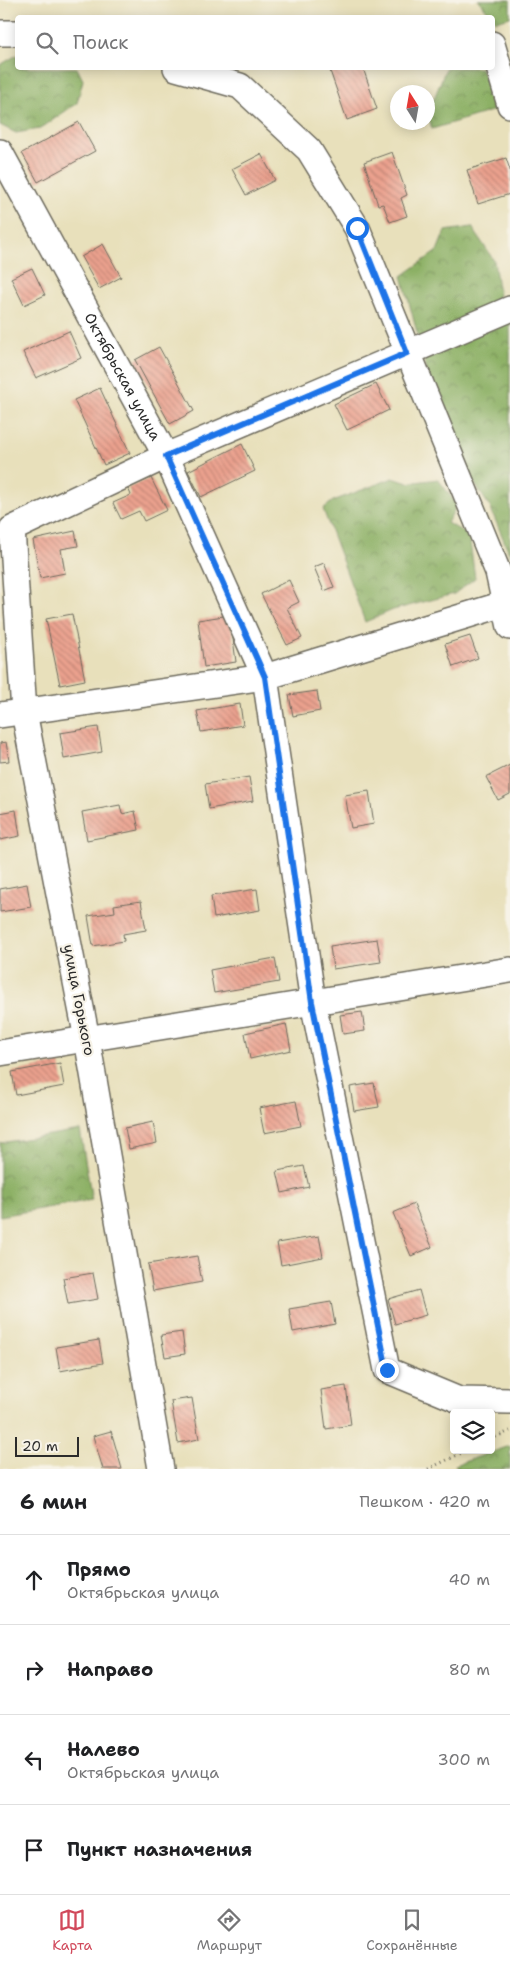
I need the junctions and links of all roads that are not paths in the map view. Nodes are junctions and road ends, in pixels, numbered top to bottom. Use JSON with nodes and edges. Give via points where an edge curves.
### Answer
{"nodes":[{"id":1,"x":0,"y":33,"type":"edge"},
{"id":2,"x":15,"y":33,"type":"edge"},
{"id":3,"x":495,"y":54,"type":"edge"},
{"id":4,"x":183,"y":70,"type":"edge"},
{"id":5,"x":510,"y":105,"type":"edge"},
{"id":6,"x":0,"y":152,"type":"edge"},
{"id":7,"x":510,"y":309,"type":"edge"},
{"id":8,"x":407,"y":353,"type":"junction"},
{"id":9,"x":166,"y":456,"type":"junction"},
{"id":10,"x":507,"y":615,"type":"edge"},
{"id":11,"x":265,"y":677,"type":"junction"},
{"id":12,"x":24,"y":712,"type":"junction"},
{"id":13,"x":0,"y":715,"type":"edge"},
{"id":14,"x":510,"y":970,"type":"edge"},
{"id":15,"x":312,"y":1002,"type":"junction"},
{"id":16,"x":87,"y":1039,"type":"junction"},
{"id":17,"x":0,"y":1053,"type":"edge"},
{"id":18,"x":510,"y":1401,"type":"edge"},
{"id":19,"x":162,"y":1469,"type":"edge"}],
"edges":[{"from":1,"to":2,"type":"street"},
{"from":3,"to":5,"type":"street"},
{"from":4,"to":8,"type":"street","via":[[240,86],[310,150],[357,228]]},
{"from":6,"to":9,"type":"street","name":"Октябрьская улица"},
{"from":7,"to":8,"type":"street"},
{"from":8,"to":9,"type":"street"},
{"from":8,"to":10,"type":"street","via":[[498,572]]},
{"from":9,"to":11,"type":"street","name":"Октябрьская улица"},
{"from":9,"to":12,"type":"street","name":"улица Горького","via":[[12,529]]},
{"from":10,"to":11,"type":"street"},
{"from":11,"to":12,"type":"street"},
{"from":11,"to":15,"type":"street","name":"Октябрьская улица"},
{"from":12,"to":13,"type":"street"},
{"from":12,"to":16,"type":"street","name":"улица Горького"},
{"from":14,"to":15,"type":"street"},
{"from":15,"to":16,"type":"street"},
{"from":15,"to":18,"type":"street","name":"Октябрьская улица","via":[[387,1370],[459,1400]]},
{"from":16,"to":17,"type":"street"},
{"from":16,"to":19,"type":"street","name":"улица Горького"}]}
